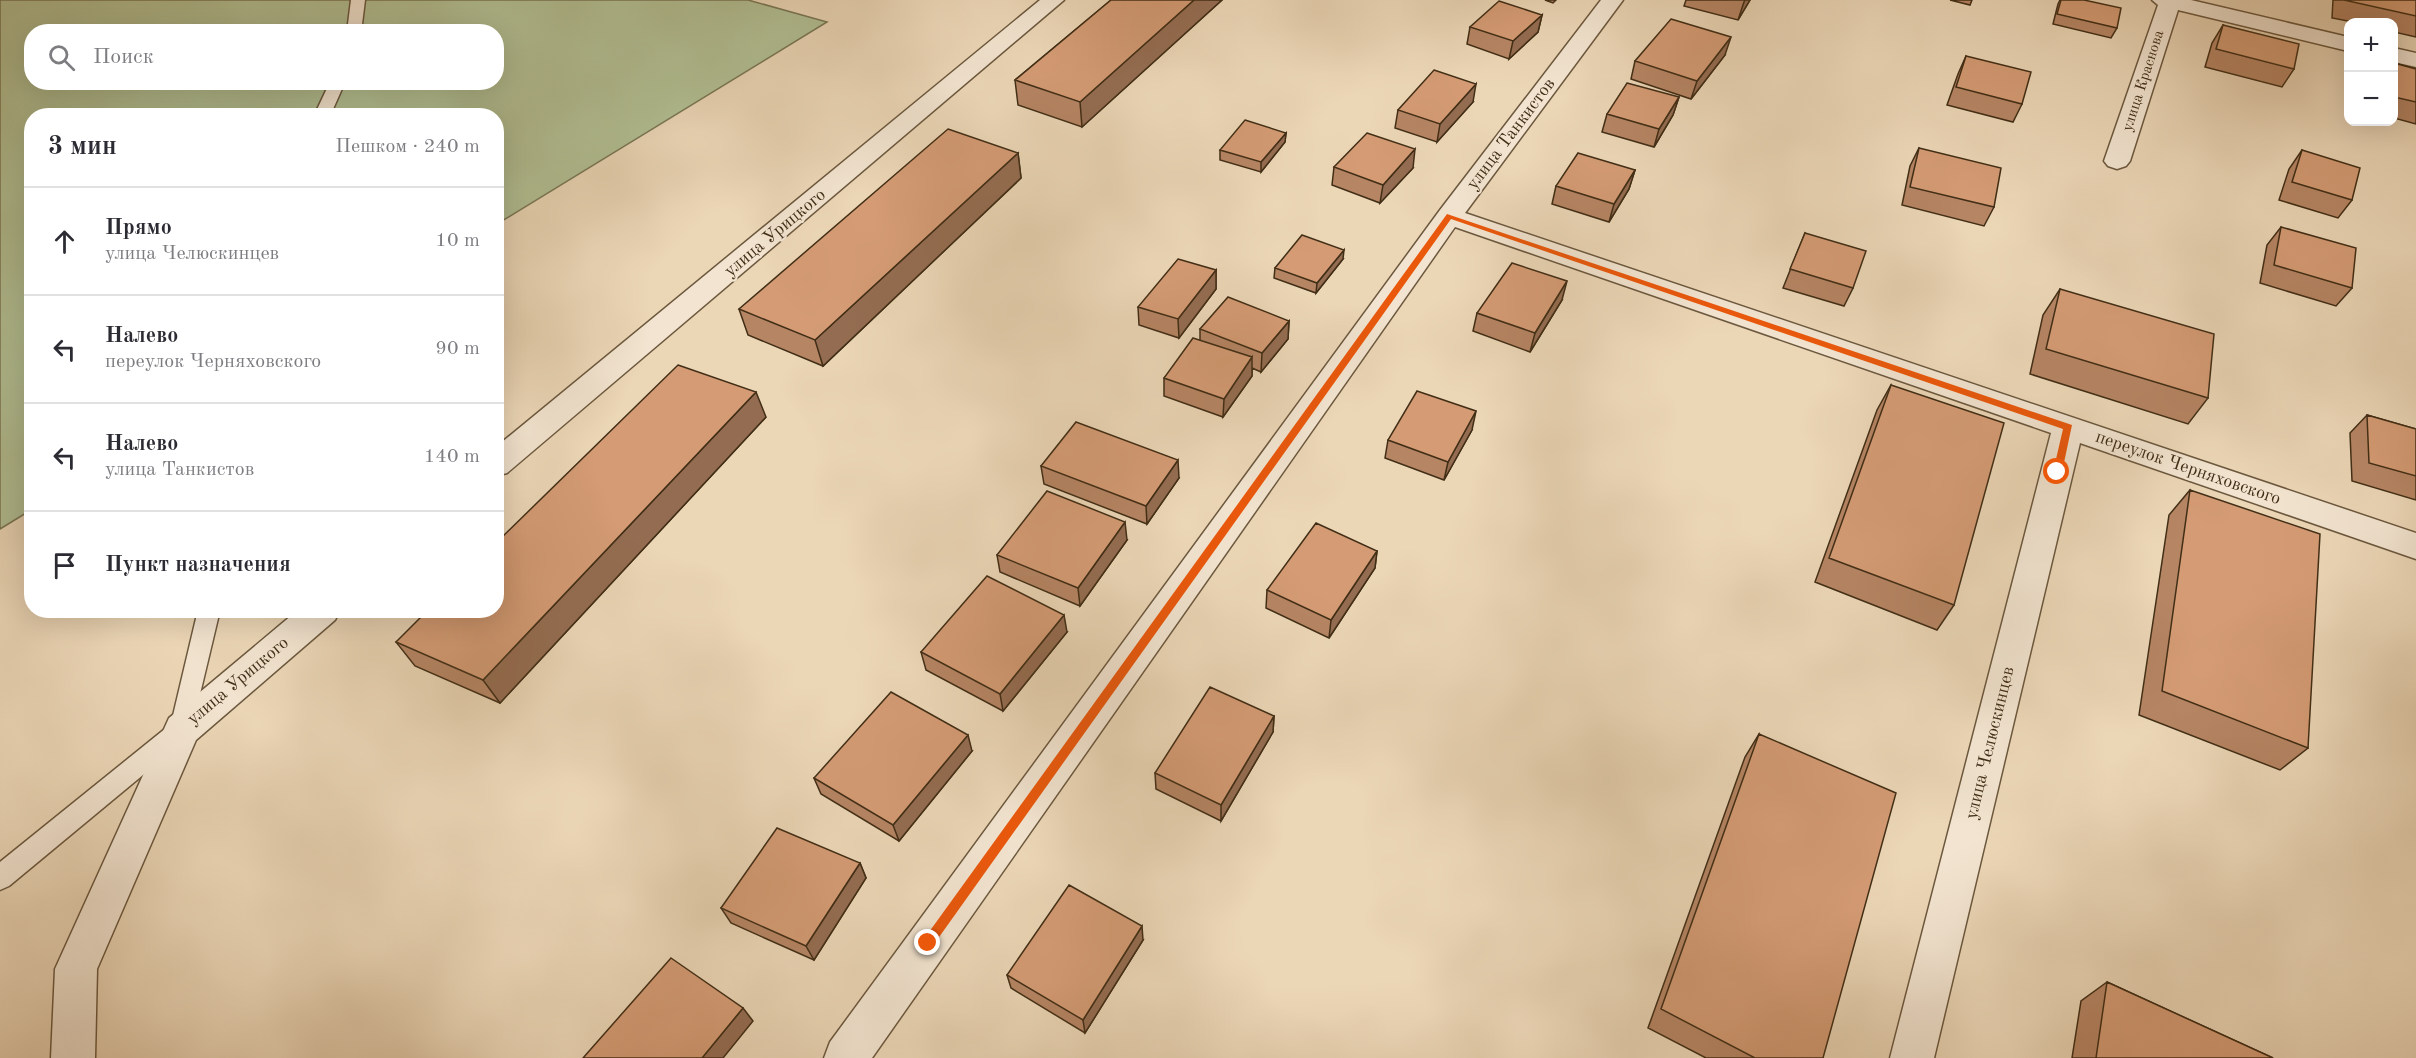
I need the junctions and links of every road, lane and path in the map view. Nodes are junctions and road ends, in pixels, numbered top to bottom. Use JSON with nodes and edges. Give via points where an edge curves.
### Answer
{"nodes":[{"id":1,"x":358,"y":0,"type":"edge"},
{"id":2,"x":1053,"y":0,"type":"edge"},
{"id":3,"x":1612,"y":0,"type":"edge"},
{"id":4,"x":2167,"y":1,"type":"edge"},
{"id":5,"x":355,"y":24,"type":"edge"},
{"id":6,"x":2344,"y":43,"type":"edge"},
{"id":7,"x":2398,"y":56,"type":"edge"},
{"id":8,"x":2416,"y":60,"type":"edge"},
{"id":9,"x":334,"y":90,"type":"edge"},
{"id":10,"x":326,"y":108,"type":"edge"},
{"id":11,"x":2117,"y":161,"type":"dead end"},
{"id":12,"x":1449,"y":216,"type":"junction"},
{"id":13,"x":2068,"y":427,"type":"junction"},
{"id":14,"x":504,"y":458,"type":"edge"},
{"id":15,"x":2416,"y":546,"type":"edge"},
{"id":16,"x":207,"y":618,"type":"edge"},
{"id":17,"x":314,"y":618,"type":"edge"},
{"id":18,"x":182,"y":729,"type":"junction"},
{"id":19,"x":0,"y":878,"type":"edge"},
{"id":20,"x":73,"y":1058,"type":"edge"},
{"id":21,"x":846,"y":1058,"type":"edge"},
{"id":22,"x":1912,"y":1058,"type":"edge"}],
"edges":[{"from":1,"to":5,"type":"lane"},
{"from":2,"to":14,"type":"street","name":"улица Урицкого"},
{"from":3,"to":12,"type":"street","name":"улица Танкистов"},
{"from":4,"to":6,"type":"street","name":"улица Краснова"},
{"from":4,"to":11,"type":"street","name":"улица Краснова"},
{"from":7,"to":8,"type":"street"},
{"from":9,"to":10,"type":"lane"},
{"from":12,"to":13,"type":"street","name":"переулок Черняховского"},
{"from":12,"to":21,"type":"street","name":"улица Танкистов"},
{"from":13,"to":15,"type":"street","name":"переулок Черняховского"},
{"from":13,"to":22,"type":"street","name":"улица Челюскинцев"},
{"from":16,"to":18,"type":"lane"},
{"from":17,"to":18,"type":"street","name":"улица Урицкого"},
{"from":18,"to":19,"type":"lane"},
{"from":18,"to":20,"type":"street","via":[[75,969]]}]}
